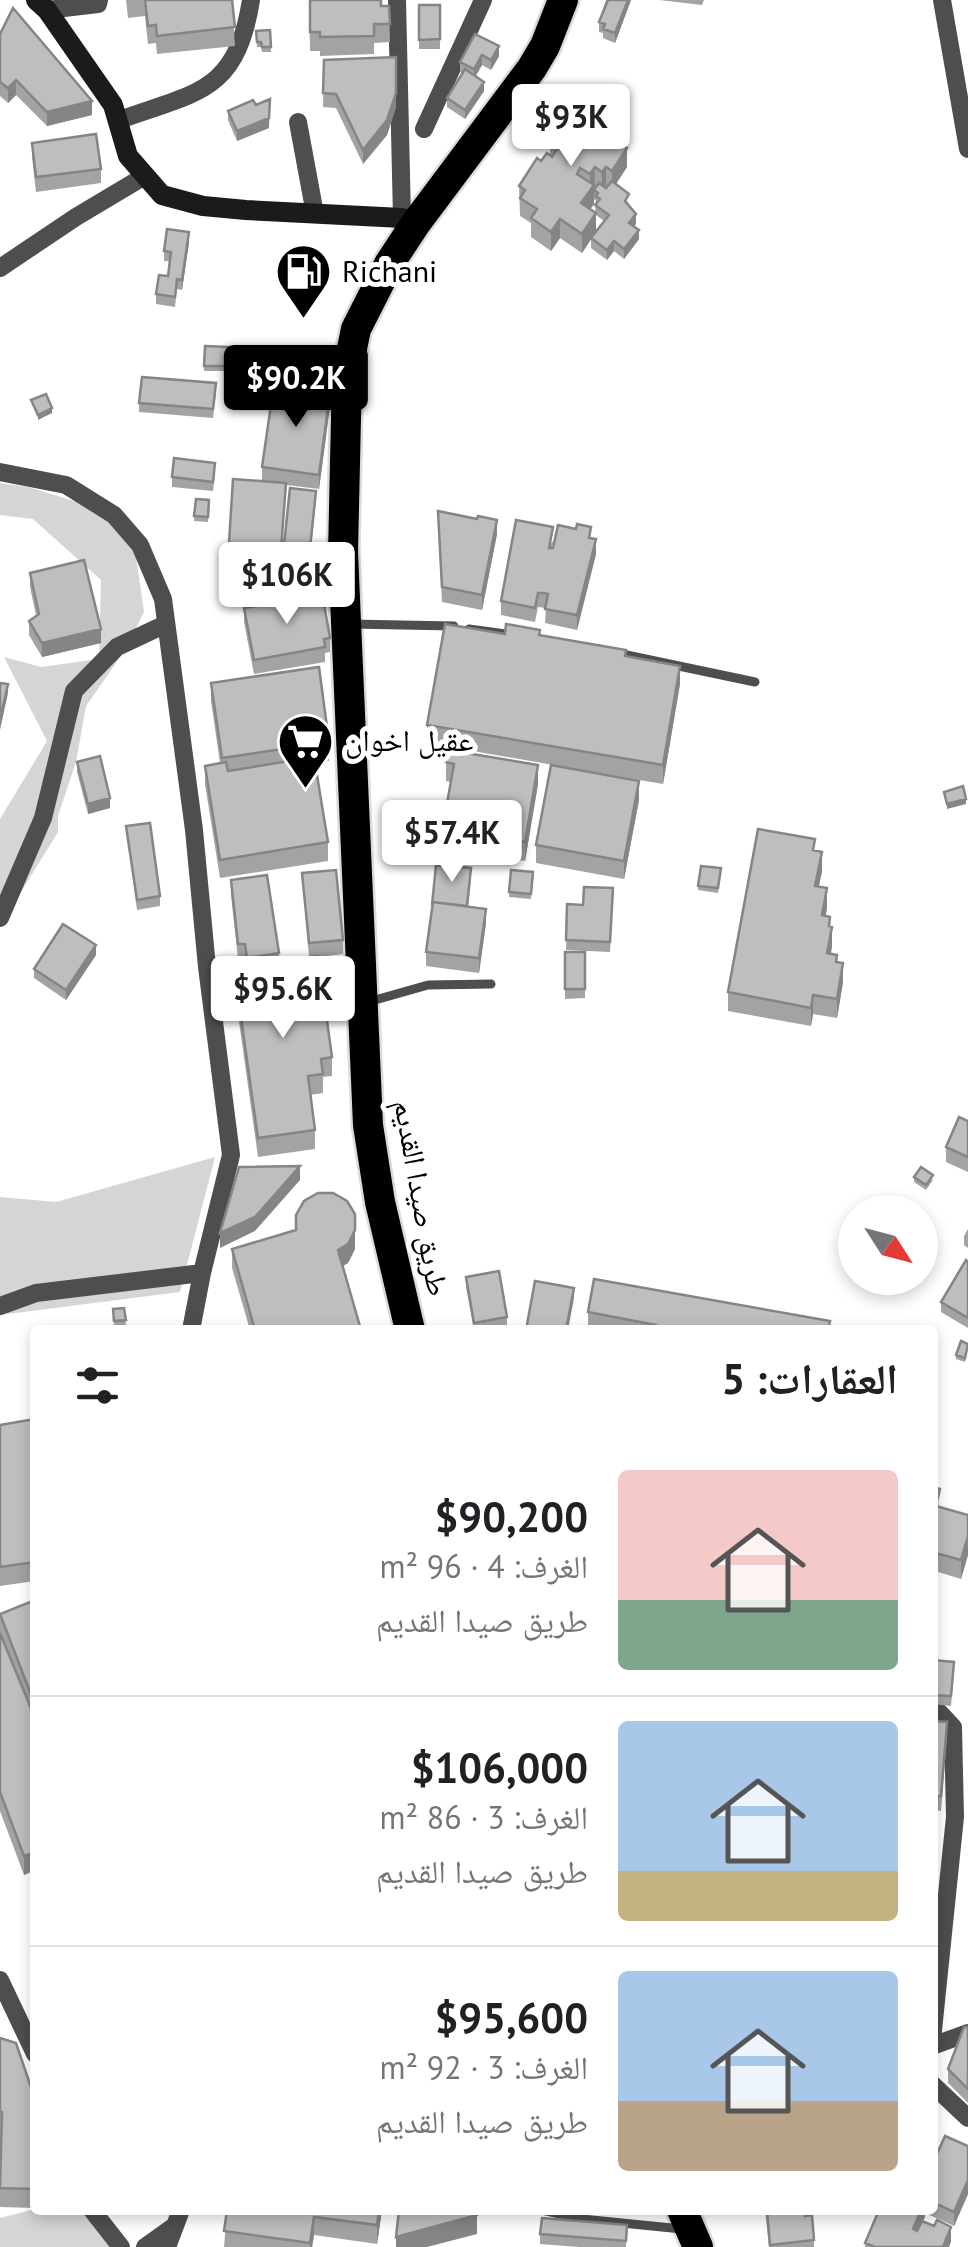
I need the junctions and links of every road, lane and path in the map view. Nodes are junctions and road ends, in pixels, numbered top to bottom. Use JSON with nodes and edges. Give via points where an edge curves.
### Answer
{"nodes":[{"id":1,"x":99,"y":0,"type":"edge"},
{"id":2,"x":251,"y":0,"type":"edge"},
{"id":3,"x":397,"y":0,"type":"edge"},
{"id":4,"x":484,"y":0,"type":"edge"},
{"id":5,"x":563,"y":0,"type":"edge"},
{"id":6,"x":942,"y":0,"type":"edge"},
{"id":7,"x":42,"y":5,"type":"edge"},
{"id":8,"x":117,"y":121,"type":"junction"},
{"id":9,"x":298,"y":122,"type":"dead end"},
{"id":10,"x":424,"y":129,"type":"dead end"},
{"id":11,"x":968,"y":149,"type":"edge"},
{"id":12,"x":143,"y":177,"type":"junction"},
{"id":13,"x":315,"y":214,"type":"junction"},
{"id":14,"x":409,"y":220,"type":"junction"},
{"id":15,"x":0,"y":268,"type":"edge"},
{"id":16,"x":0,"y":472,"type":"edge"},
{"id":17,"x":166,"y":624,"type":"junction"},
{"id":18,"x":347,"y":624,"type":"junction"},
{"id":19,"x":522,"y":636,"type":"edge"},
{"id":20,"x":613,"y":652,"type":"edge"},
{"id":21,"x":755,"y":682,"type":"dead end"},
{"id":22,"x":0,"y":918,"type":"edge"},
{"id":23,"x":491,"y":984,"type":"dead end"},
{"id":24,"x":365,"y":1003,"type":"junction"},
{"id":25,"x":202,"y":1273,"type":"junction"},
{"id":26,"x":0,"y":1306,"type":"edge"},
{"id":27,"x":192,"y":1325,"type":"edge"},
{"id":28,"x":409,"y":1325,"type":"edge"},
{"id":29,"x":938,"y":1713,"type":"edge"},
{"id":30,"x":0,"y":1980,"type":"edge"},
{"id":31,"x":938,"y":1989,"type":"edge"},
{"id":32,"x":968,"y":2033,"type":"edge"},
{"id":33,"x":938,"y":2041,"type":"edge"},
{"id":34,"x":30,"y":2043,"type":"edge"},
{"id":35,"x":938,"y":2090,"type":"edge"},
{"id":36,"x":968,"y":2118,"type":"edge"},
{"id":37,"x":96,"y":2215,"type":"edge"},
{"id":38,"x":564,"y":2215,"type":"edge"},
{"id":39,"x":177,"y":2218,"type":"edge"},
{"id":40,"x":690,"y":2229,"type":"edge"},
{"id":41,"x":121,"y":2247,"type":"edge"},
{"id":42,"x":145,"y":2247,"type":"edge"},
{"id":43,"x":167,"y":2247,"type":"edge"}],
"edges":[{"from":1,"to":7,"type":"street"},
{"from":2,"to":8,"type":"street","via":[[235,59],[218,77],[187,99]]},
{"from":3,"to":14,"type":"street"},
{"from":4,"to":10,"type":"street"},
{"from":5,"to":14,"type":"highway","name":"طريق صيدا القديم","via":[[532,68]]},
{"from":6,"to":11,"type":"street"},
{"from":7,"to":8,"type":"street"},
{"from":8,"to":12,"type":"street"},
{"from":9,"to":13,"type":"street"},
{"from":12,"to":13,"type":"street","via":[[179,202]]},
{"from":12,"to":15,"type":"street"},
{"from":13,"to":14,"type":"street"},
{"from":14,"to":18,"type":"highway","name":"طريق صيدا القديم","via":[[356,329],[348,373]]},
{"from":16,"to":17,"type":"street","via":[[66,485],[114,515],[140,545],[163,598]]},
{"from":17,"to":22,"type":"street","via":[[117,646],[74,691],[44,818]]},
{"from":17,"to":25,"type":"street","via":[[232,1154]]},
{"from":18,"to":19,"type":"lane","via":[[444,625]]},
{"from":18,"to":24,"type":"highway","name":"طريق صيدا القديم"},
{"from":20,"to":21,"type":"lane"},
{"from":23,"to":24,"type":"lane","via":[[428,985]]},
{"from":24,"to":28,"type":"highway","name":"طريق صيدا القديم","via":[[368,1125]]},
{"from":25,"to":26,"type":"street","via":[[36,1293]]},
{"from":25,"to":27,"type":"street"},
{"from":29,"to":31,"type":"street","via":[[953,1727],[955,1797]]},
{"from":30,"to":34,"type":"street"},
{"from":32,"to":33,"type":"street"},
{"from":35,"to":36,"type":"street"},
{"from":37,"to":41,"type":"street"},
{"from":38,"to":40,"type":"lane"},
{"from":39,"to":42,"type":"street"},
{"from":39,"to":43,"type":"street"}]}
